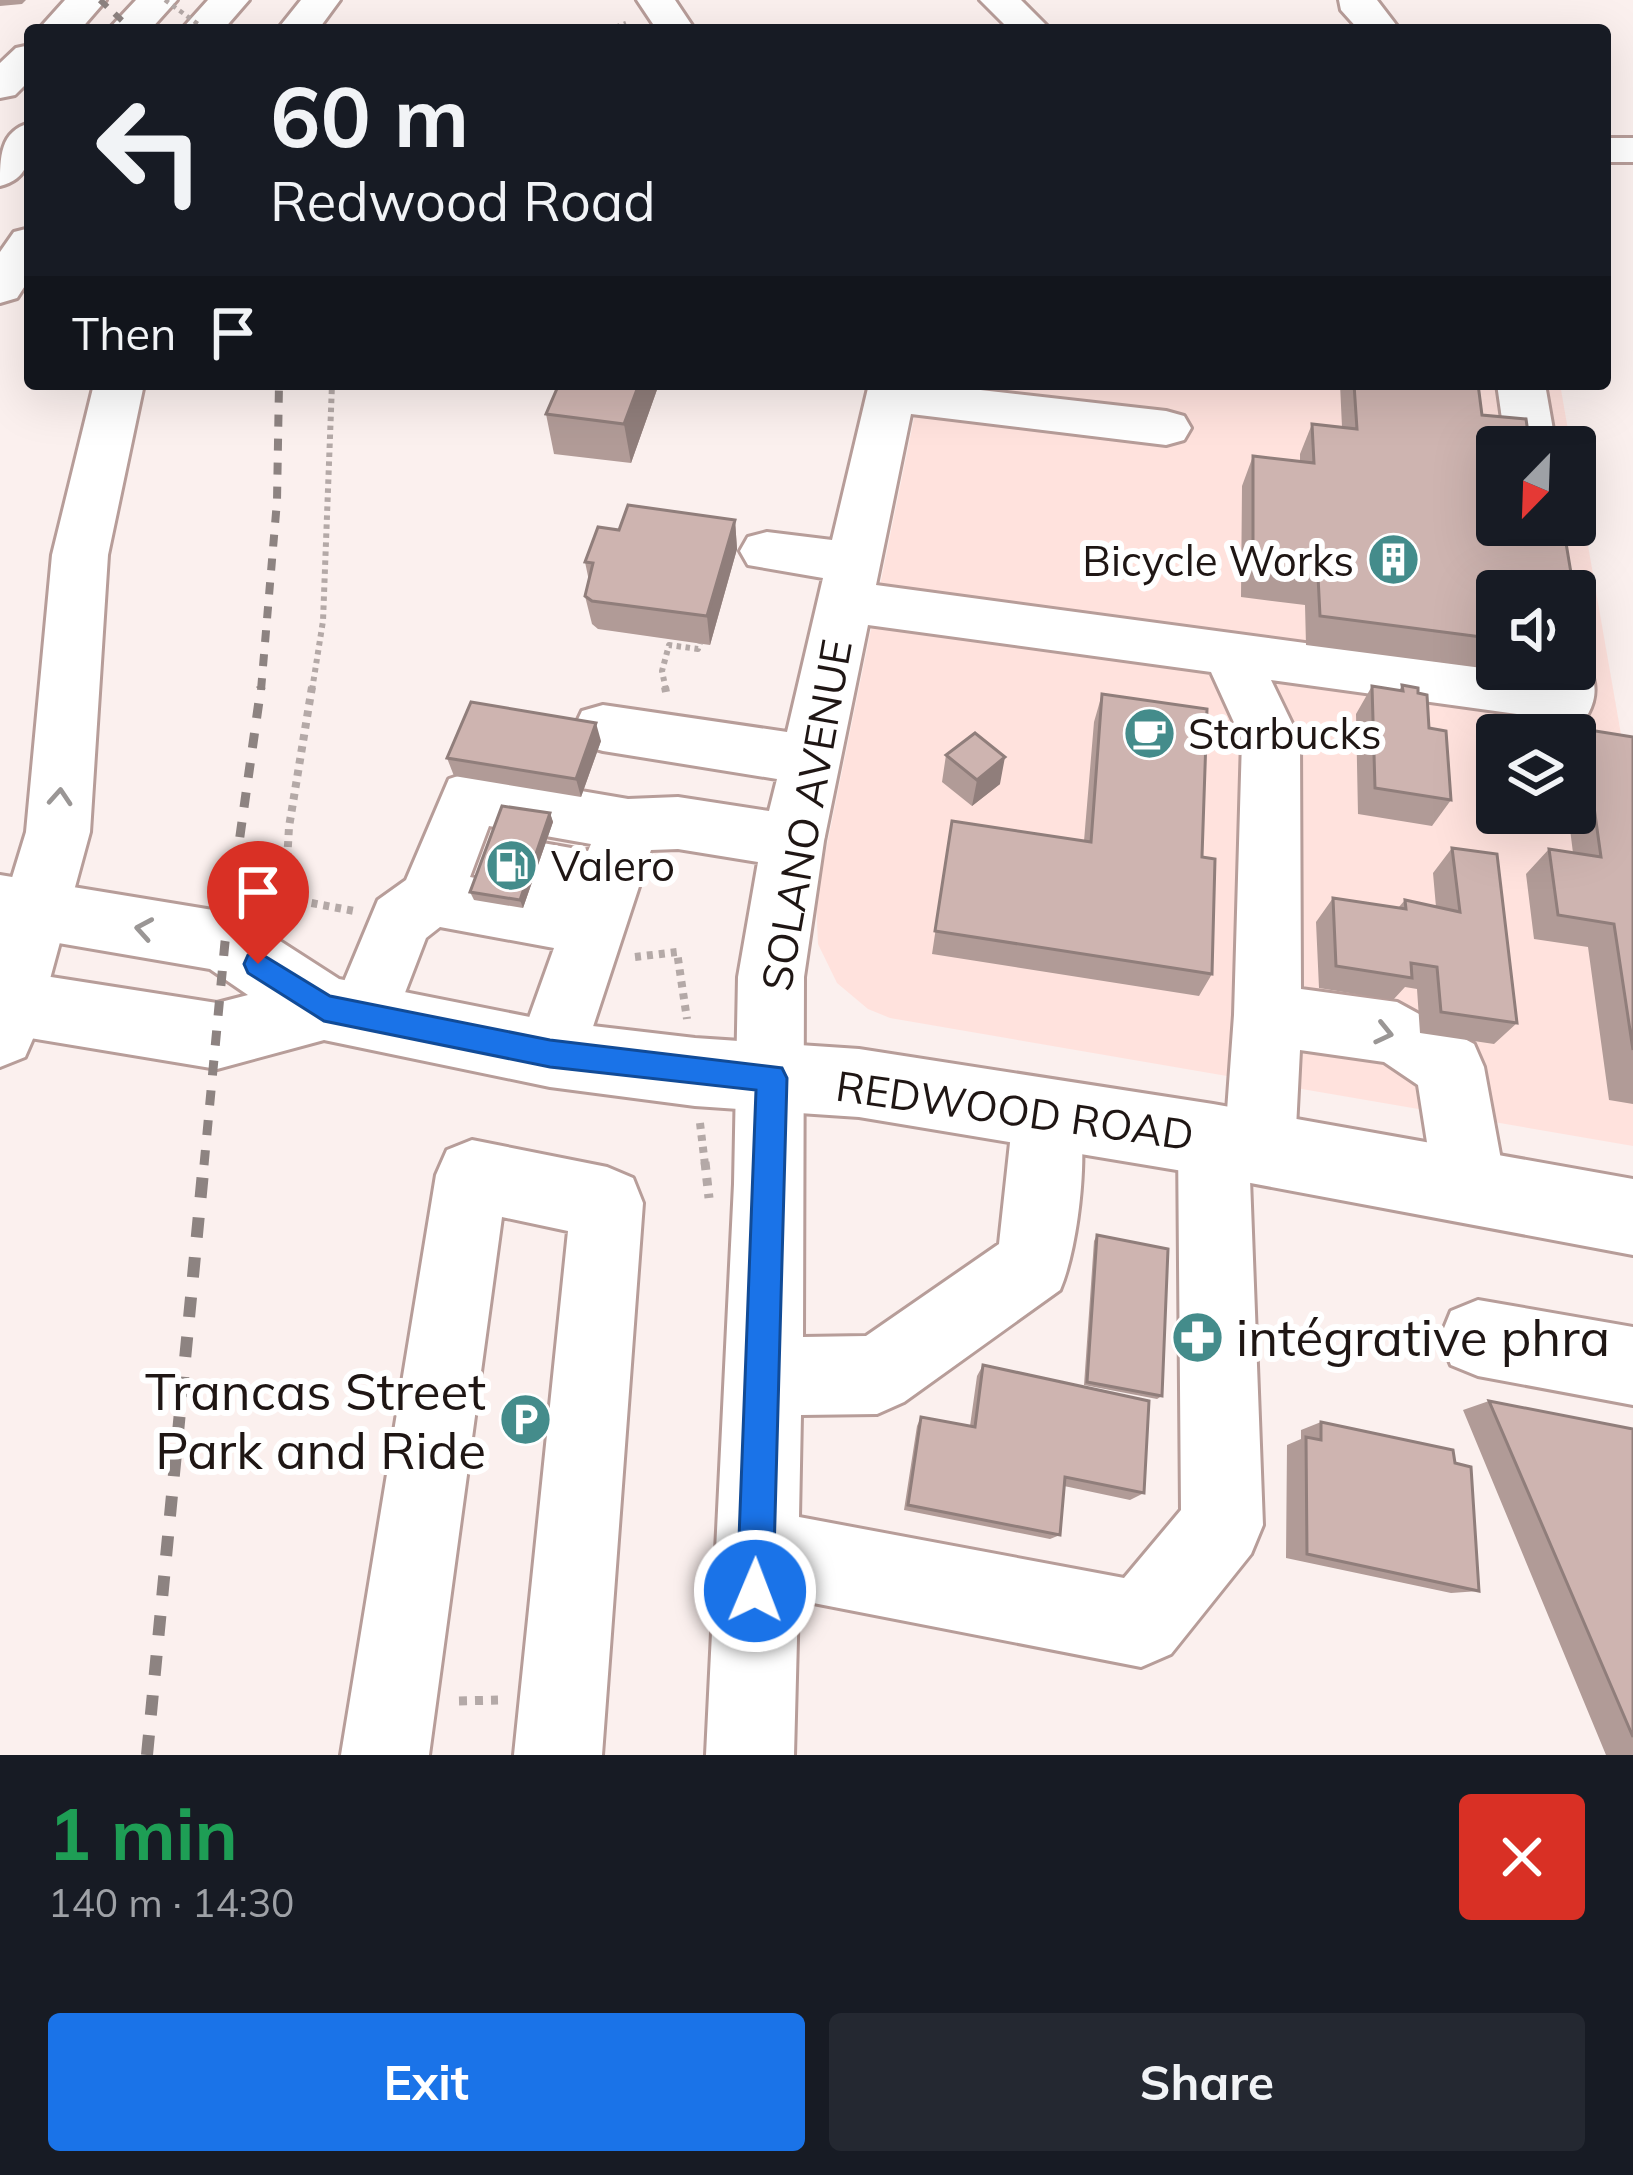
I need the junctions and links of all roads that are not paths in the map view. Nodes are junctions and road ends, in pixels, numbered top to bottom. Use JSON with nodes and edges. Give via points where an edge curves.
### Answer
{"nodes":[{"id":1,"x":87,"y":0,"type":"edge"},
{"id":2,"x":162,"y":0,"type":"edge"},
{"id":3,"x":230,"y":0,"type":"edge"},
{"id":4,"x":321,"y":0,"type":"edge"},
{"id":5,"x":999,"y":0,"type":"edge"},
{"id":6,"x":1358,"y":0,"type":"edge"},
{"id":7,"x":64,"y":24,"type":"edge"},
{"id":8,"x":135,"y":24,"type":"edge"},
{"id":9,"x":209,"y":24,"type":"edge"},
{"id":10,"x":302,"y":24,"type":"edge"},
{"id":11,"x":1025,"y":24,"type":"edge"},
{"id":12,"x":1375,"y":24,"type":"edge"},
{"id":13,"x":24,"y":63,"type":"edge"},
{"id":14,"x":0,"y":86,"type":"edge"},
{"id":15,"x":24,"y":143,"type":"edge"},
{"id":16,"x":0,"y":173,"type":"edge"},
{"id":17,"x":24,"y":251,"type":"edge"},
{"id":18,"x":0,"y":288,"type":"edge"},
{"id":19,"x":117,"y":390,"type":"edge"},
{"id":20,"x":892,"y":390,"type":"edge"},
{"id":21,"x":1522,"y":390,"type":"edge"},
{"id":22,"x":1528,"y":426,"type":"edge"},
{"id":23,"x":1166,"y":428,"type":"dead end"},
{"id":24,"x":766,"y":551,"type":"dead end"},
{"id":25,"x":850,"y":582,"type":"junction"},
{"id":26,"x":1231,"y":655,"type":"junction"},
{"id":27,"x":1476,"y":686,"type":"edge"},
{"id":28,"x":1505,"y":690,"type":"edge"},
{"id":29,"x":1567,"y":690,"type":"edge"},
{"id":30,"x":684,"y":722,"type":"junction"},
{"id":31,"x":603,"y":728,"type":"dead end"},
{"id":32,"x":812,"y":760,"type":"junction"},
{"id":33,"x":793,"y":841,"type":"junction"},
{"id":34,"x":627,"y":864,"type":"junction"},
{"id":35,"x":476,"y":870,"type":"junction"},
{"id":36,"x":17,"y":908,"type":"edge"},
{"id":37,"x":344,"y":1012,"type":"junction"},
{"id":38,"x":3,"y":1013,"type":"edge"},
{"id":39,"x":1268,"y":1015,"type":"junction"},
{"id":40,"x":550,"y":1054,"type":"junction"},
{"id":41,"x":772,"y":1078,"type":"junction"},
{"id":42,"x":1048,"y":1115,"type":"junction"},
{"id":43,"x":1236,"y":1144,"type":"junction"},
{"id":44,"x":1471,"y":1187,"type":"junction"},
{"id":45,"x":1633,"y":1217,"type":"edge"},
{"id":46,"x":1478,"y":1338,"type":"dead end"},
{"id":47,"x":1633,"y":1366,"type":"edge"},
{"id":48,"x":760,"y":1376,"type":"junction"},
{"id":49,"x":756,"y":1550,"type":"junction"},
{"id":50,"x":389,"y":1728,"type":"edge"},
{"id":51,"x":527,"y":1737,"type":"edge"},
{"id":52,"x":750,"y":1755,"type":"edge"}],
"edges":[{"from":1,"to":7,"type":"main road"},
{"from":2,"to":8,"type":"main road"},
{"from":3,"to":9,"type":"main road"},
{"from":4,"to":10,"type":"main road"},
{"from":5,"to":11,"type":"street"},
{"from":6,"to":12,"type":"street"},
{"from":13,"to":14,"type":"main road"},
{"from":15,"to":16,"type":"main road"},
{"from":17,"to":18,"type":"main road"},
{"from":36,"to":19,"type":"main road","one_way":true,"via":[[58,832],[80,555]]},
{"from":20,"to":23,"type":"street"},
{"from":20,"to":25,"type":"street","name":"SOLANO AVENUE"},
{"from":21,"to":22,"type":"street"},
{"from":24,"to":25,"type":"street"},
{"from":25,"to":26,"type":"street"},
{"from":25,"to":32,"type":"street","name":"SOLANO AVENUE"},
{"from":26,"to":27,"type":"street"},
{"from":26,"to":39,"type":"street","via":[[1271,740]]},
{"from":28,"to":29,"type":"street","via":[[1568,698]]},
{"from":30,"to":31,"type":"street"},
{"from":30,"to":32,"type":"street"},
{"from":30,"to":34,"type":"street"},
{"from":32,"to":33,"type":"street","name":"SOLANO AVENUE"},
{"from":33,"to":34,"type":"street"},
{"from":33,"to":41,"type":"street","name":"SOLANO AVENUE","via":[[771,977]]},
{"from":34,"to":35,"type":"street"},
{"from":34,"to":35,"type":"street"},
{"from":34,"to":35,"type":"street","via":[[470,797]]},
{"from":34,"to":40,"type":"street"},
{"from":35,"to":37,"type":"street","via":[[401,920]]},
{"from":37,"to":36,"type":"main road","name":"REDWOOD ROAD","one_way":true,"via":[[225,942]]},
{"from":36,"to":38,"type":"main road"},
{"from":37,"to":38,"type":"main road","name":"REDWOOD ROAD","via":[[217,1036]]},
{"from":37,"to":40,"type":"main road","name":"REDWOOD ROAD"},
{"from":39,"to":43,"type":"street"},
{"from":39,"to":44,"type":"street","one_way":true,"via":[[1397,1033],[1450,1067]]},
{"from":40,"to":41,"type":"main road","name":"REDWOOD ROAD"},
{"from":41,"to":42,"type":"main road","name":"REDWOOD ROAD","via":[[859,1083]]},
{"from":41,"to":48,"type":"street","name":"SOLANO AVENUE"},
{"from":42,"to":43,"type":"main road","name":"REDWOOD ROAD"},
{"from":42,"to":48,"type":"street","via":[[1034,1264],[877,1375]]},
{"from":43,"to":44,"type":"main road","name":"REDWOOD ROAD"},
{"from":43,"to":49,"type":"street","via":[[1222,1525],[1141,1624]]},
{"from":44,"to":45,"type":"main road","name":"REDWOOD ROAD"},
{"from":46,"to":47,"type":"street"},
{"from":48,"to":49,"type":"street","name":"SOLANO AVENUE"},
{"from":49,"to":52,"type":"street","name":"SOLANO AVENUE"},
{"from":50,"to":51,"type":"street","via":[[472,1175],[607,1203]]}]}
